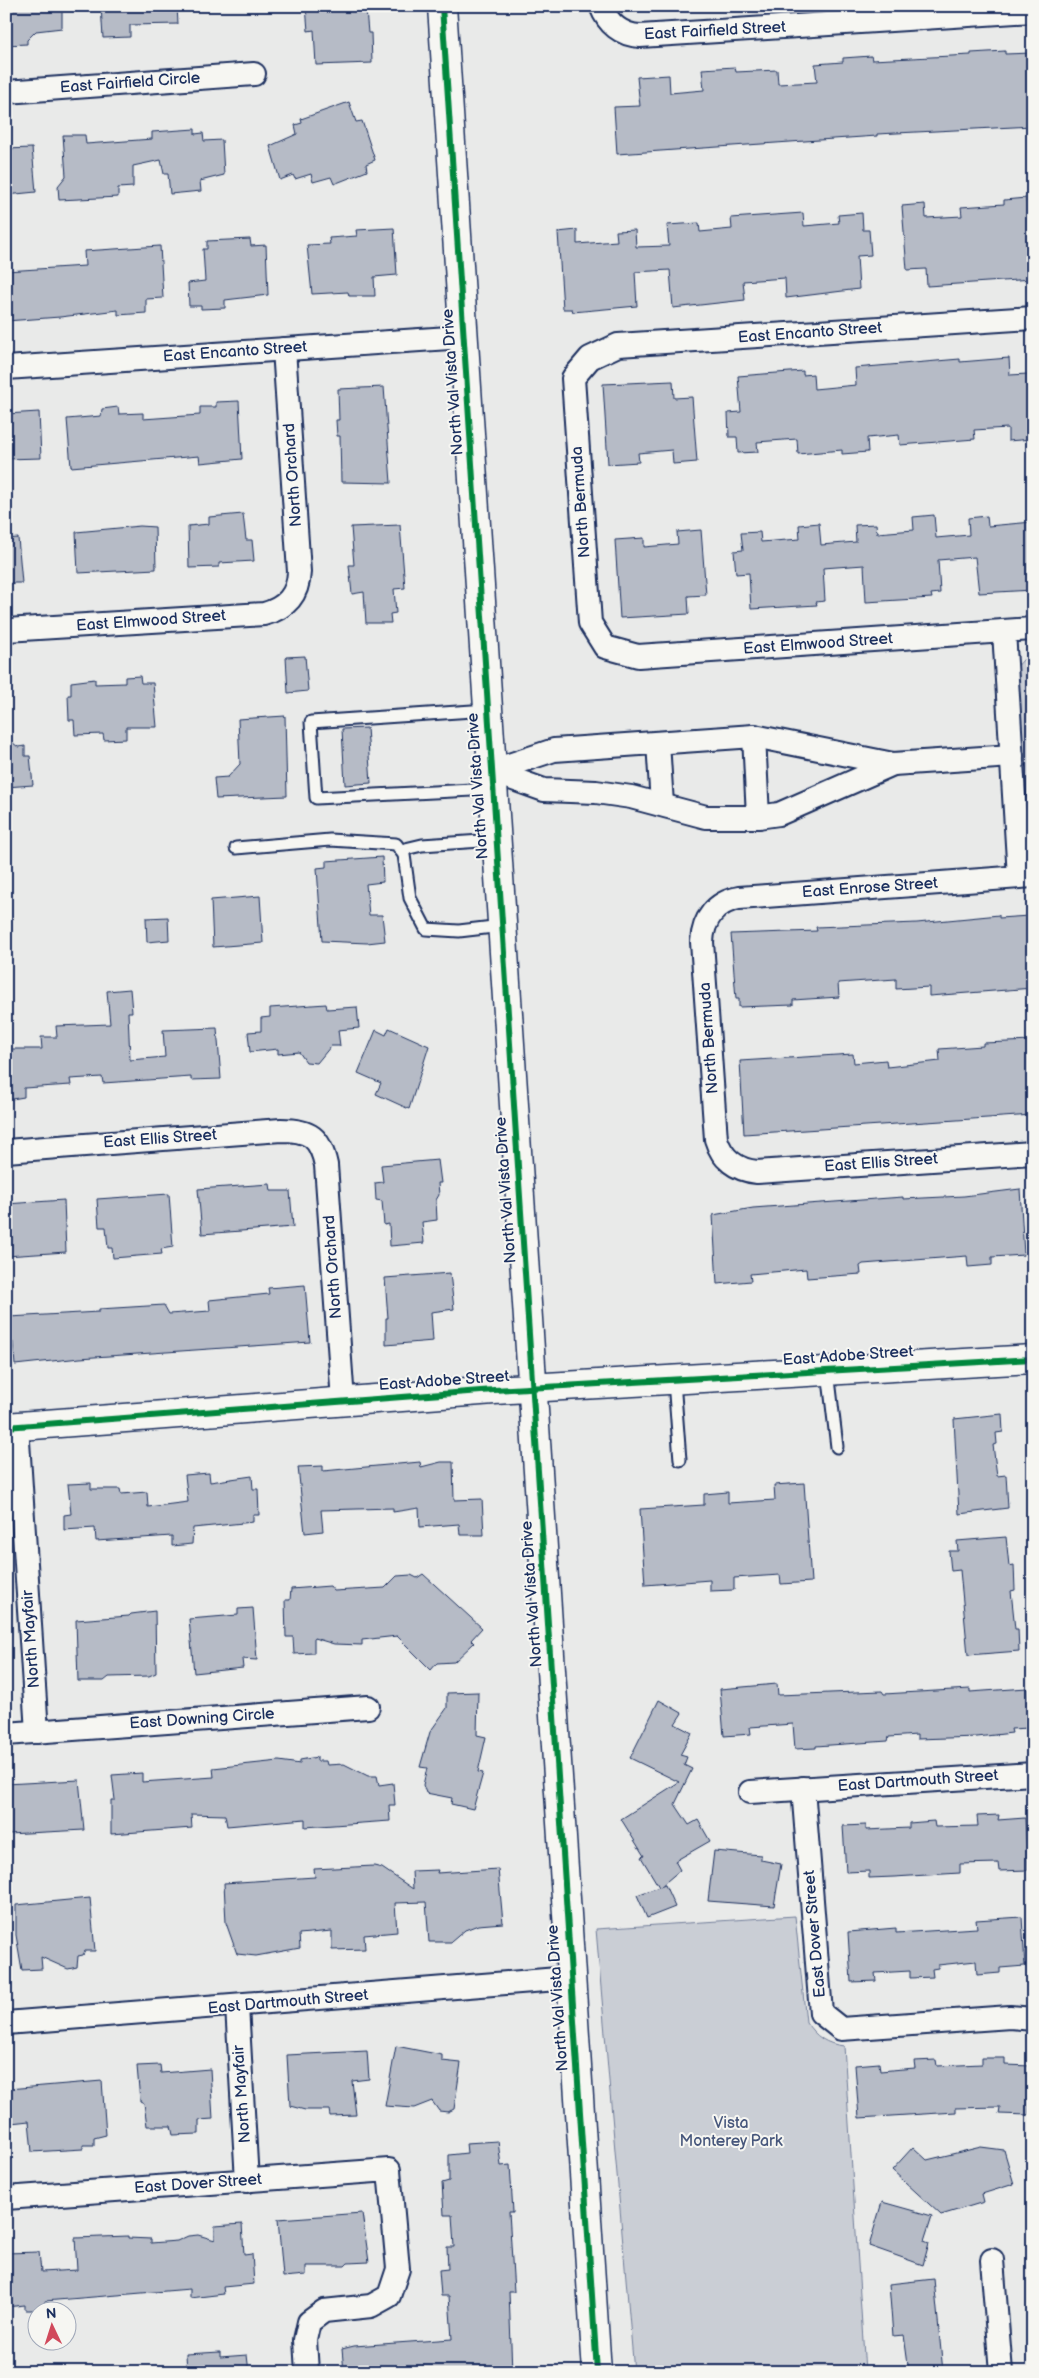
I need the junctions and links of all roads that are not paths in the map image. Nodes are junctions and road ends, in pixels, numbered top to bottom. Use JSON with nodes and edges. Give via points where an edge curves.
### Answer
{"nodes":[{"id":1,"x":442,"y":6,"type":"edge"},
{"id":2,"x":1033,"y":11,"type":"edge"},
{"id":3,"x":606,"y":15,"type":"edge"},
{"id":4,"x":254,"y":74,"type":"dead end"},
{"id":5,"x":6,"y":92,"type":"edge"},
{"id":6,"x":1033,"y":318,"type":"edge"},
{"id":7,"x":464,"y":338,"type":"junction"},
{"id":8,"x":284,"y":349,"type":"junction"},
{"id":9,"x":590,"y":358,"type":"joint"},
{"id":10,"x":6,"y":368,"type":"edge"},
{"id":11,"x":291,"y":599,"type":"joint"},
{"id":12,"x":1033,"y":629,"type":"edge"},
{"id":13,"x":6,"y":630,"type":"edge"},
{"id":14,"x":1004,"y":631,"type":"junction"},
{"id":15,"x":605,"y":647,"type":"joint"},
{"id":16,"x":487,"y":710,"type":"junction"},
{"id":17,"x":754,"y":736,"type":"junction"},
{"id":18,"x":658,"y":743,"type":"junction"},
{"id":19,"x":1012,"y":756,"type":"junction"},
{"id":20,"x":893,"y":764,"type":"junction"},
{"id":21,"x":492,"y":780,"type":"junction"},
{"id":22,"x":662,"y":804,"type":"junction"},
{"id":23,"x":758,"y":817,"type":"junction"},
{"id":24,"x":496,"y":840,"type":"junction"},
{"id":25,"x":236,"y":848,"type":"dead end"},
{"id":26,"x":400,"y":850,"type":"junction"},
{"id":27,"x":1026,"y":876,"type":"edge"},
{"id":28,"x":712,"y":912,"type":"joint"},
{"id":29,"x":502,"y":926,"type":"junction"},
{"id":30,"x":314,"y":1137,"type":"joint"},
{"id":31,"x":6,"y":1151,"type":"edge"},
{"id":32,"x":1033,"y":1153,"type":"edge"},
{"id":33,"x":731,"y":1162,"type":"joint"},
{"id":34,"x":1033,"y":1359,"type":"edge"},
{"id":35,"x":828,"y":1371,"type":"junction"},
{"id":36,"x":674,"y":1381,"type":"junction"},
{"id":37,"x":532,"y":1389,"type":"junction"},
{"id":38,"x":343,"y":1401,"type":"junction"},
{"id":39,"x":11,"y":1426,"type":"edge"},
{"id":40,"x":837,"y":1447,"type":"dead end"},
{"id":41,"x":680,"y":1460,"type":"dead end"},
{"id":42,"x":368,"y":1707,"type":"dead end"},
{"id":43,"x":37,"y":1732,"type":"junction"},
{"id":44,"x":6,"y":1734,"type":"edge"},
{"id":45,"x":1033,"y":1774,"type":"edge"},
{"id":46,"x":803,"y":1788,"type":"junction"},
{"id":47,"x":750,"y":1792,"type":"dead end"},
{"id":48,"x":570,"y":1978,"type":"junction"},
{"id":49,"x":237,"y":2006,"type":"junction"},
{"id":50,"x":1033,"y":2019,"type":"edge"},
{"id":51,"x":6,"y":2024,"type":"edge"},
{"id":52,"x":248,"y":2181,"type":"junction"},
{"id":53,"x":6,"y":2198,"type":"edge"},
{"id":54,"x":992,"y":2260,"type":"dead end"},
{"id":55,"x":307,"y":2372,"type":"edge"},
{"id":56,"x":597,"y":2372,"type":"edge"},
{"id":57,"x":1001,"y":2372,"type":"edge"}],
"edges":[{"from":1,"to":7,"type":"main road","name":"North Val Vista Drive"},
{"from":2,"to":3,"type":"street","name":"East Fairfield Street","via":[[640,36],[620,31]]},
{"from":4,"to":5,"type":"street","name":"East Fairfield Circle"},
{"from":6,"to":9,"type":"street","name":"East Encanto Street","via":[[618,345]]},
{"from":7,"to":8,"type":"street","name":"East Encanto Street"},
{"from":7,"to":16,"type":"main road","name":"North Val Vista Drive"},
{"from":8,"to":10,"type":"street","name":"East Encanto Street"},
{"from":8,"to":11,"type":"street","name":"North Orchard","via":[[299,572],[299,582]]},
{"from":9,"to":15,"type":"street","name":"North Bermuda","via":[[573,378],[590,623]]},
{"from":11,"to":13,"type":"street","name":"East Elmwood Street","via":[[284,606],[264,614]]},
{"from":12,"to":14,"type":"street","name":"East Elmwood Street"},
{"from":14,"to":15,"type":"street","name":"East Elmwood Street","via":[[638,656]]},
{"from":14,"to":19,"type":"street"},
{"from":16,"to":21,"type":"main road","name":"North Val Vista Drive"},
{"from":16,"to":21,"type":"lane","via":[[310,722],[316,798]]},
{"from":17,"to":18,"type":"street"},
{"from":17,"to":20,"type":"street"},
{"from":17,"to":23,"type":"street"},
{"from":18,"to":21,"type":"street","via":[[554,750]]},
{"from":18,"to":22,"type":"street"},
{"from":19,"to":20,"type":"street"},
{"from":19,"to":27,"type":"street"},
{"from":20,"to":23,"type":"street","via":[[779,814]]},
{"from":21,"to":22,"type":"street","via":[[544,790],[596,792]]},
{"from":21,"to":24,"type":"main road","name":"North Val Vista Drive"},
{"from":22,"to":23,"type":"street","via":[[706,817]]},
{"from":24,"to":26,"type":"lane","via":[[422,845]]},
{"from":24,"to":29,"type":"main road","name":"North Val Vista Drive"},
{"from":25,"to":26,"type":"lane","via":[[330,840],[396,844]]},
{"from":26,"to":29,"type":"lane","via":[[404,855],[410,898],[426,929],[459,931]]},
{"from":27,"to":28,"type":"street","name":"East Enrose Street","via":[[739,898]]},
{"from":28,"to":33,"type":"street","name":"North Bermuda","via":[[704,927],[702,942],[714,1109],[719,1147]]},
{"from":29,"to":37,"type":"main road","name":"North Val Vista Drive"},
{"from":30,"to":31,"type":"street","name":"East Ellis Street","via":[[304,1132],[281,1130]]},
{"from":30,"to":38,"type":"street","name":"North Orchard","via":[[326,1165]]},
{"from":32,"to":33,"type":"street","name":"East Ellis Street","via":[[757,1172],[747,1171]]},
{"from":34,"to":35,"type":"main road","name":"East Adobe Street"},
{"from":35,"to":36,"type":"main road","name":"East Adobe Street"},
{"from":35,"to":40,"type":"lane"},
{"from":36,"to":37,"type":"main road","name":"East Adobe Street"},
{"from":36,"to":41,"type":"lane"},
{"from":37,"to":38,"type":"main road","name":"East Adobe Street"},
{"from":37,"to":48,"type":"main road","name":"North Val Vista Drive"},
{"from":38,"to":39,"type":"main road","name":"East Adobe Street"},
{"from":39,"to":43,"type":"street","name":"North Mayfair"},
{"from":42,"to":43,"type":"street","name":"East Downing Circle"},
{"from":43,"to":44,"type":"street","name":"East Downing Circle"},
{"from":45,"to":46,"type":"street","name":"East Dartmouth Street"},
{"from":46,"to":47,"type":"street","name":"East Dartmouth Street"},
{"from":46,"to":50,"type":"street","name":"East Dover Street","via":[[821,2013],[841,2029],[1010,2016]]},
{"from":48,"to":49,"type":"street","name":"East Dartmouth Street"},
{"from":48,"to":56,"type":"main road","name":"North Val Vista Drive"},
{"from":49,"to":51,"type":"street","name":"East Dartmouth Street"},
{"from":49,"to":52,"type":"street","name":"North Mayfair"},
{"from":52,"to":53,"type":"street","name":"East Dover Street"},
{"from":52,"to":55,"type":"street","name":"East Dover Street","via":[[389,2170],[398,2269],[389,2296],[371,2306],[324,2311],[309,2322],[305,2340]]},
{"from":54,"to":57,"type":"street"}]}
